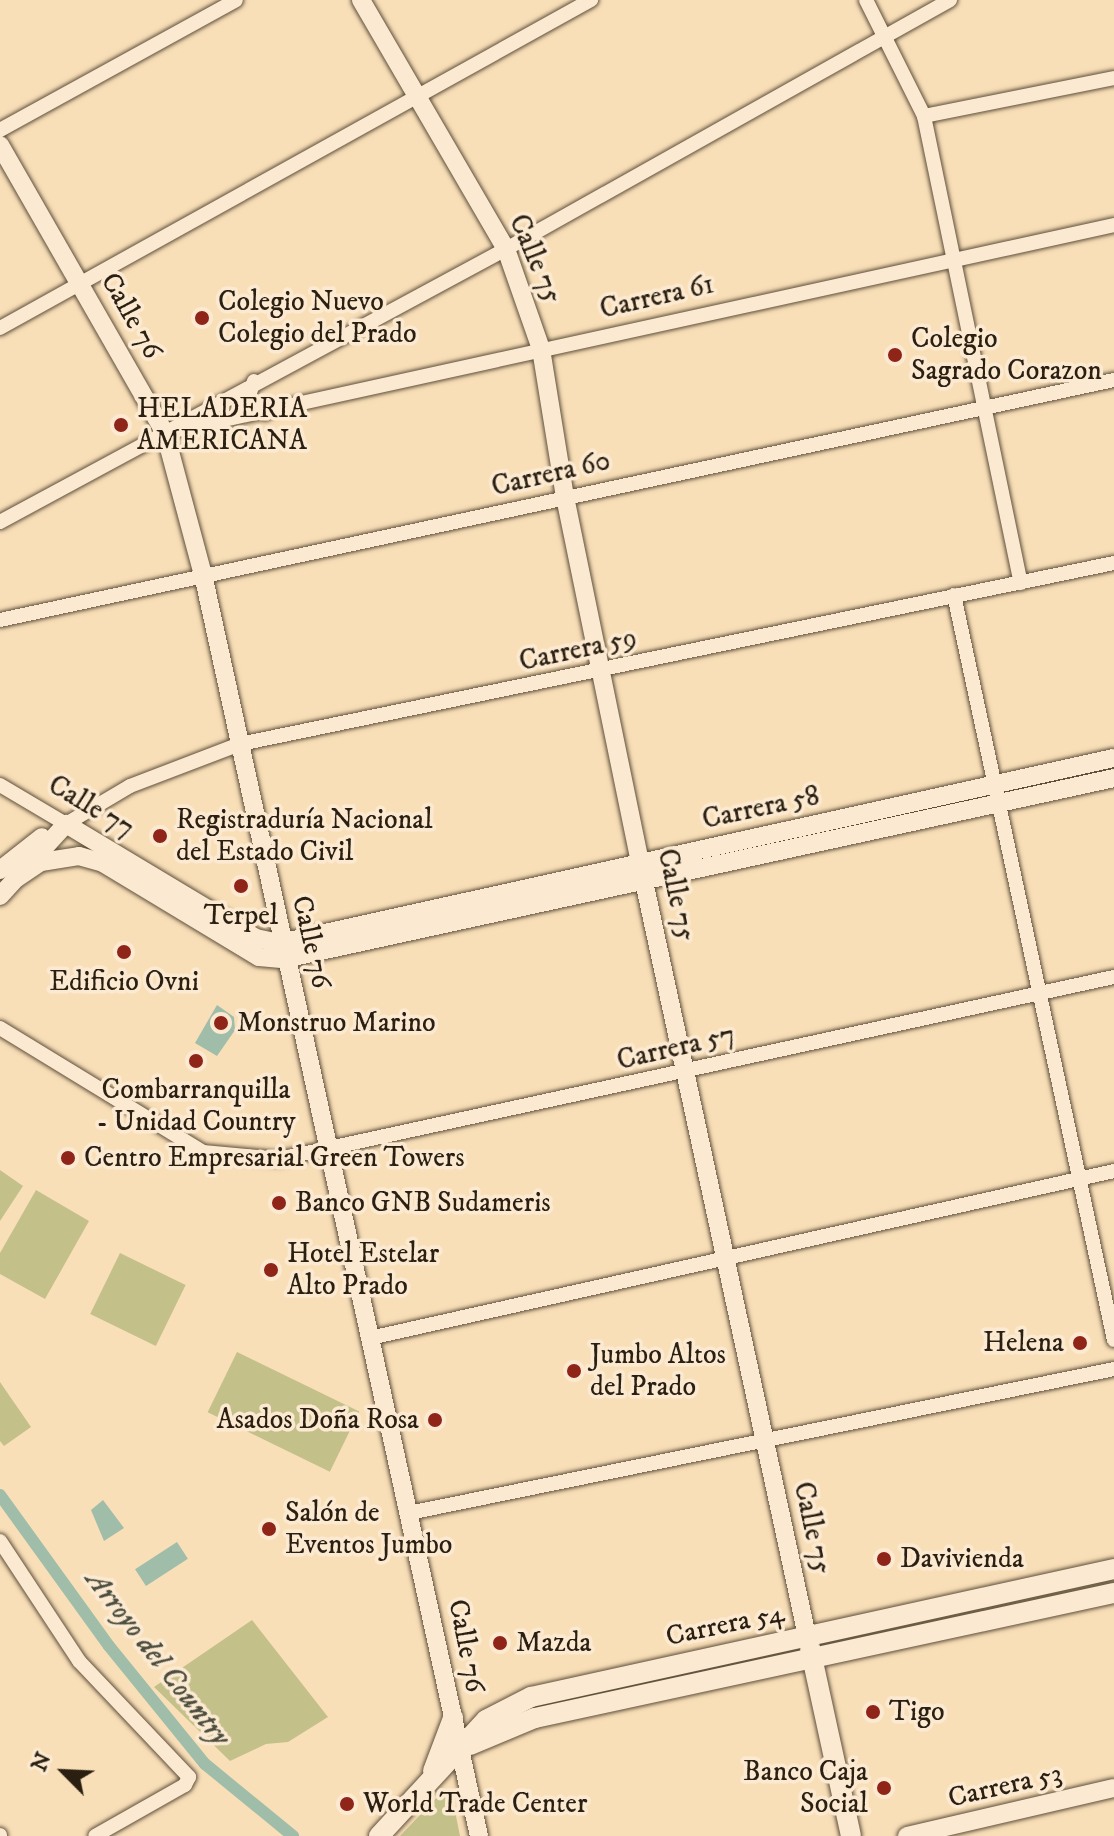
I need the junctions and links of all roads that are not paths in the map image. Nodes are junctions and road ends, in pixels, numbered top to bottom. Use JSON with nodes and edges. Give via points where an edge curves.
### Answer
{"nodes":[{"id":1,"x":236,"y":0,"type":"edge"},
{"id":2,"x":361,"y":0,"type":"edge"},
{"id":3,"x":591,"y":0,"type":"edge"},
{"id":4,"x":866,"y":0,"type":"edge"},
{"id":5,"x":950,"y":0,"type":"edge"},
{"id":6,"x":886,"y":36,"type":"junction"},
{"id":7,"x":1114,"y":78,"type":"edge"},
{"id":8,"x":418,"y":99,"type":"junction"},
{"id":9,"x":924,"y":116,"type":"junction"},
{"id":10,"x":0,"y":130,"type":"edge"},
{"id":11,"x":0,"y":145,"type":"edge"},
{"id":12,"x":1114,"y":225,"type":"edge"},
{"id":13,"x":506,"y":249,"type":"junction"},
{"id":14,"x":954,"y":259,"type":"junction"},
{"id":15,"x":81,"y":284,"type":"junction"},
{"id":16,"x":0,"y":328,"type":"edge"},
{"id":17,"x":541,"y":349,"type":"junction"},
{"id":18,"x":1114,"y":380,"type":"edge"},
{"id":19,"x":255,"y":381,"type":"junction"},
{"id":20,"x":985,"y":406,"type":"junction"},
{"id":21,"x":265,"y":413,"type":"junction"},
{"id":22,"x":165,"y":433,"type":"junction"},
{"id":23,"x":565,"y":497,"type":"junction"},
{"id":24,"x":0,"y":522,"type":"edge"},
{"id":25,"x":1114,"y":563,"type":"edge"},
{"id":26,"x":204,"y":579,"type":"junction"},
{"id":27,"x":1021,"y":583,"type":"junction"},
{"id":28,"x":954,"y":595,"type":"junction"},
{"id":29,"x":0,"y":620,"type":"edge"},
{"id":30,"x":604,"y":672,"type":"junction"},
{"id":31,"x":240,"y":744,"type":"junction"},
{"id":32,"x":1114,"y":758,"type":"edge"},
{"id":33,"x":1114,"y":778,"type":"edge"},
{"id":34,"x":0,"y":785,"type":"edge"},
{"id":35,"x":997,"y":795,"type":"junction"},
{"id":36,"x":66,"y":824,"type":"junction"},
{"id":37,"x":640,"y":863,"type":"junction"},
{"id":38,"x":8,"y":874,"type":"edge"},
{"id":39,"x":645,"y":882,"type":"junction"},
{"id":40,"x":0,"y":896,"type":"edge"},
{"id":41,"x":442,"y":916,"type":"junction"},
{"id":42,"x":282,"y":951,"type":"junction"},
{"id":43,"x":1114,"y":977,"type":"edge"},
{"id":44,"x":1040,"y":994,"type":"junction"},
{"id":45,"x":0,"y":1028,"type":"edge"},
{"id":46,"x":685,"y":1073,"type":"junction"},
{"id":47,"x":328,"y":1152,"type":"junction"},
{"id":48,"x":1114,"y":1171,"type":"edge"},
{"id":49,"x":1080,"y":1179,"type":"junction"},
{"id":50,"x":729,"y":1258,"type":"junction"},
{"id":51,"x":370,"y":1338,"type":"junction"},
{"id":52,"x":1114,"y":1340,"type":"edge"},
{"id":53,"x":1114,"y":1369,"type":"edge"},
{"id":54,"x":763,"y":1438,"type":"junction"},
{"id":55,"x":409,"y":1513,"type":"junction"},
{"id":56,"x":0,"y":1541,"type":"edge"},
{"id":57,"x":1114,"y":1569,"type":"edge"},
{"id":58,"x":1114,"y":1593,"type":"edge"},
{"id":59,"x":997,"y":1594,"type":"junction"},
{"id":60,"x":1003,"y":1617,"type":"junction"},
{"id":61,"x":807,"y":1636,"type":"junction"},
{"id":62,"x":813,"y":1658,"type":"junction"},
{"id":63,"x":645,"y":1670,"type":"junction"},
{"id":64,"x":651,"y":1693,"type":"junction"},
{"id":65,"x":453,"y":1718,"type":"junction"},
{"id":66,"x":460,"y":1751,"type":"junction"},
{"id":67,"x":426,"y":1787,"type":"junction"},
{"id":68,"x":1114,"y":1788,"type":"edge"},
{"id":69,"x":95,"y":1836,"type":"edge"},
{"id":70,"x":379,"y":1836,"type":"edge"},
{"id":71,"x":479,"y":1836,"type":"edge"},
{"id":72,"x":851,"y":1836,"type":"edge"},
{"id":73,"x":907,"y":1836,"type":"edge"}],
"edges":[{"from":1,"to":10,"type":"street"},
{"from":2,"to":8,"type":"street","name":"Calle 75"},
{"from":3,"to":8,"type":"street"},
{"from":4,"to":6,"type":"street"},
{"from":5,"to":6,"type":"street"},
{"from":6,"to":9,"type":"street"},
{"from":6,"to":13,"type":"street"},
{"from":7,"to":9,"type":"street"},
{"from":8,"to":13,"type":"street","name":"Calle 75"},
{"from":8,"to":15,"type":"street"},
{"from":9,"to":14,"type":"street"},
{"from":11,"to":15,"type":"street","name":"Calle 76"},
{"from":12,"to":14,"type":"street","name":"Carrera 61"},
{"from":13,"to":17,"type":"street","name":"Calle 75"},
{"from":13,"to":19,"type":"street"},
{"from":14,"to":17,"type":"street","name":"Carrera 61"},
{"from":14,"to":20,"type":"street"},
{"from":15,"to":16,"type":"street"},
{"from":15,"to":22,"type":"street","name":"Calle 76"},
{"from":17,"to":21,"type":"street","name":"Carrera 61"},
{"from":17,"to":23,"type":"street","name":"Calle 75"},
{"from":18,"to":20,"type":"street","name":"Carrera 60"},
{"from":19,"to":21,"type":"street","via":[[247,401]]},
{"from":19,"to":22,"type":"street"},
{"from":20,"to":23,"type":"street","name":"Carrera 60"},
{"from":20,"to":27,"type":"street"},
{"from":21,"to":22,"type":"street","name":"Carrera 61"},
{"from":22,"to":24,"type":"street"},
{"from":22,"to":26,"type":"street","name":"Calle 76"},
{"from":23,"to":26,"type":"street","name":"Carrera 60"},
{"from":23,"to":30,"type":"street","name":"Calle 75"},
{"from":25,"to":27,"type":"street","name":"Carrera 59"},
{"from":26,"to":29,"type":"street","name":"Carrera 60"},
{"from":26,"to":31,"type":"street","name":"Calle 76"},
{"from":27,"to":28,"type":"street","name":"Carrera 59"},
{"from":28,"to":30,"type":"street","name":"Carrera 59"},
{"from":28,"to":35,"type":"street"},
{"from":30,"to":31,"type":"street","name":"Carrera 59"},
{"from":30,"to":37,"type":"street","name":"Calle 75"},
{"from":31,"to":36,"type":"street","name":"Carrera 59","via":[[130,786]]},
{"from":31,"to":42,"type":"street","name":"Calle 76"},
{"from":32,"to":35,"type":"street","name":"Carrera 58"},
{"from":33,"to":35,"type":"street","name":"Carrera 58"},
{"from":34,"to":36,"type":"street","name":"Calle 77"},
{"from":35,"to":37,"type":"street","name":"Carrera 58"},
{"from":35,"to":39,"type":"street","name":"Carrera 58"},
{"from":35,"to":44,"type":"street"},
{"from":36,"to":38,"type":"street"},
{"from":36,"to":42,"type":"street","name":"Calle 77"},
{"from":37,"to":39,"type":"street","name":"Calle 75"},
{"from":37,"to":41,"type":"street","name":"Carrera 58"},
{"from":38,"to":40,"type":"street"},
{"from":38,"to":42,"type":"street","name":"Calle 77","via":[[60,856],[91,860],[259,957]]},
{"from":39,"to":41,"type":"street","name":"Carrera 58"},
{"from":39,"to":46,"type":"street","name":"Calle 75"},
{"from":41,"to":42,"type":"street","name":"Carrera 58"},
{"from":42,"to":47,"type":"street","name":"Calle 76"},
{"from":43,"to":44,"type":"street","name":"Carrera 57"},
{"from":44,"to":46,"type":"street","name":"Carrera 57"},
{"from":44,"to":49,"type":"street"},
{"from":45,"to":47,"type":"street","name":"Carrera 57","via":[[203,1152],[248,1160]]},
{"from":46,"to":47,"type":"street","name":"Carrera 57"},
{"from":46,"to":50,"type":"street","name":"Calle 75"},
{"from":47,"to":51,"type":"street","name":"Calle 76"},
{"from":48,"to":49,"type":"street"},
{"from":49,"to":50,"type":"street"},
{"from":49,"to":52,"type":"street"},
{"from":50,"to":51,"type":"street"},
{"from":50,"to":54,"type":"street","name":"Calle 75"},
{"from":51,"to":55,"type":"street","name":"Calle 76"},
{"from":53,"to":54,"type":"street"},
{"from":54,"to":55,"type":"street"},
{"from":54,"to":61,"type":"street","name":"Calle 75"},
{"from":55,"to":65,"type":"street","name":"Calle 76"},
{"from":56,"to":69,"type":"street","via":[[79,1661],[187,1769],[185,1785]]},
{"from":57,"to":59,"type":"main road","name":"Carrera 54"},
{"from":58,"to":60,"type":"main road","name":"Carrera 54"},
{"from":59,"to":60,"type":"main road"},
{"from":59,"to":61,"type":"main road","name":"Carrera 54"},
{"from":60,"to":62,"type":"main road","name":"Carrera 54"},
{"from":61,"to":62,"type":"main road","name":"Calle 75"},
{"from":61,"to":63,"type":"main road","name":"Carrera 54"},
{"from":62,"to":64,"type":"main road","name":"Carrera 54"},
{"from":62,"to":72,"type":"main road","name":"Calle 75"},
{"from":63,"to":64,"type":"main road"},
{"from":63,"to":66,"type":"main road","name":"Carrera 54","via":[[506,1707]]},
{"from":64,"to":66,"type":"main road","name":"Carrera 54","via":[[535,1718]]},
{"from":65,"to":66,"type":"street","name":"Calle 76"},
{"from":65,"to":67,"type":"main road"},
{"from":66,"to":67,"type":"main road","name":"Carrera 54"},
{"from":66,"to":71,"type":"street","name":"Calle 76"},
{"from":67,"to":70,"type":"main road","name":"Carrera 54"},
{"from":68,"to":73,"type":"street","name":"Carrera 53"}]}
